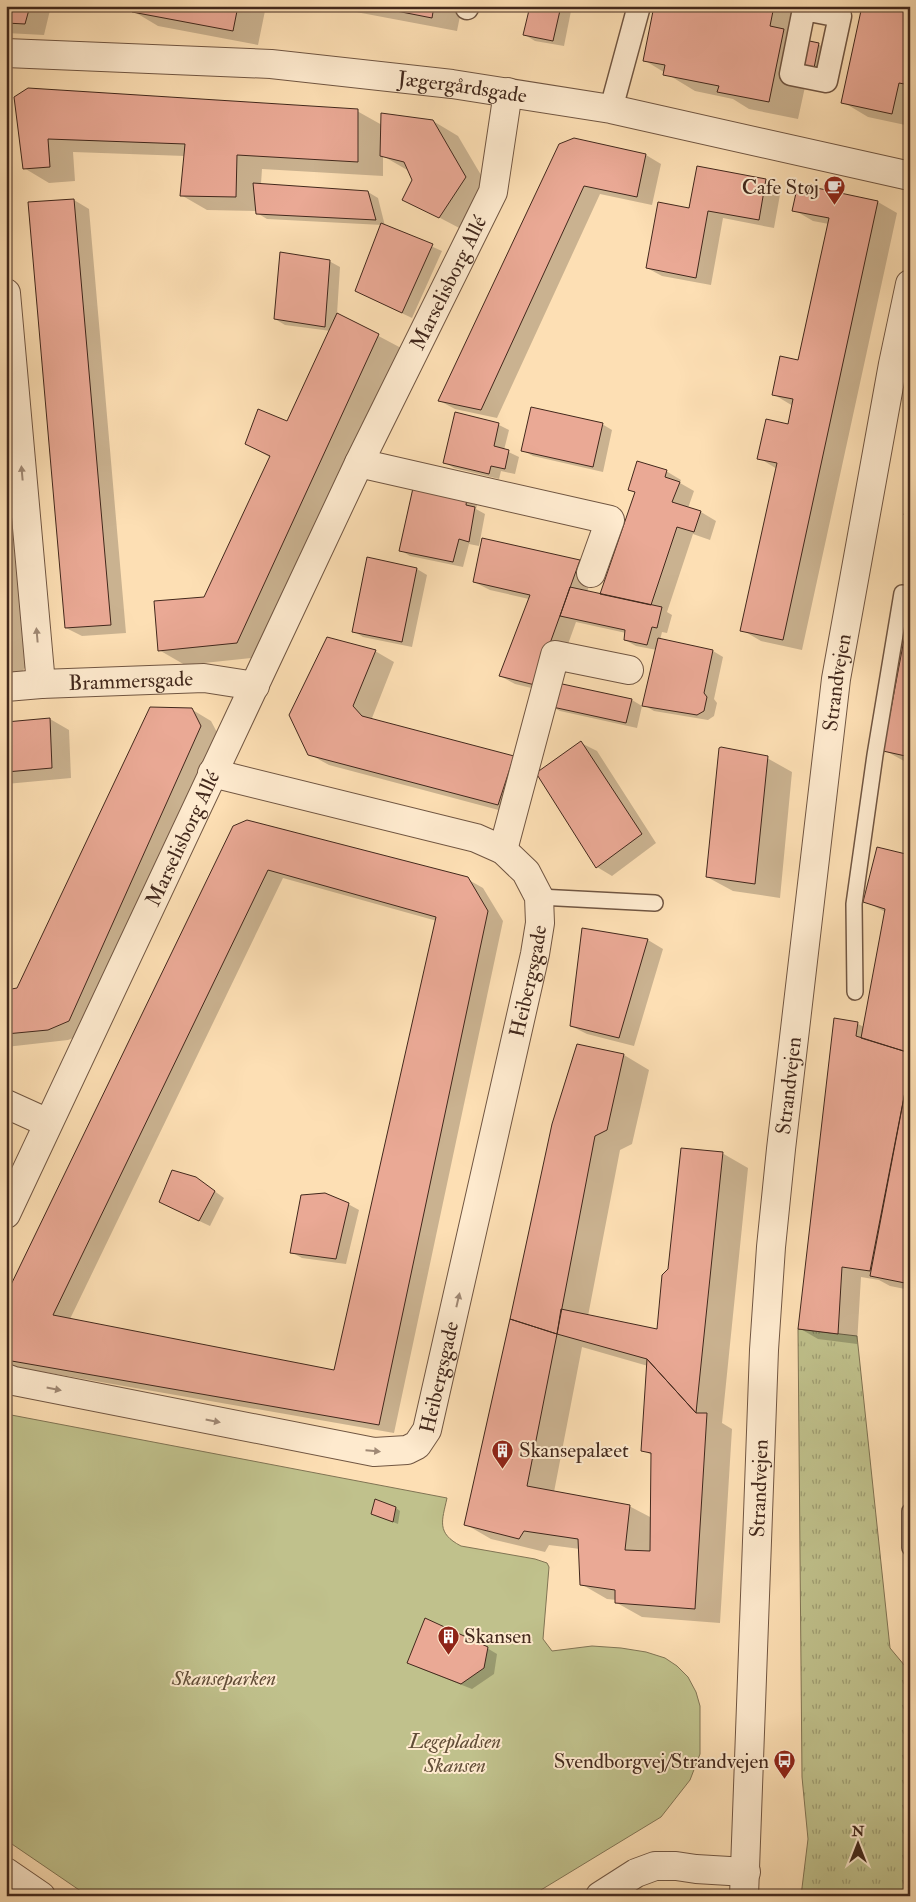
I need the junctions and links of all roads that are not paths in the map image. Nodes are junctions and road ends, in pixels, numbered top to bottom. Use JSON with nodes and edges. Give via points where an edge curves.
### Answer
{"nodes":[{"id":1,"x":639,"y":6,"type":"edge"},
{"id":2,"x":805,"y":8,"type":"edge"},
{"id":3,"x":6,"y":53,"type":"edge"},
{"id":4,"x":508,"y":92,"type":"junction"},
{"id":5,"x":611,"y":109,"type":"junction"},
{"id":6,"x":910,"y":176,"type":"edge"},
{"id":7,"x":910,"y":284,"type":"edge"},
{"id":8,"x":6,"y":293,"type":"edge"},
{"id":9,"x":359,"y":464,"type":"junction"},
{"id":10,"x":591,"y":573,"type":"dead end"},
{"id":11,"x":910,"y":595,"type":"edge"},
{"id":12,"x":629,"y":670,"type":"dead end"},
{"id":13,"x":41,"y":684,"type":"junction"},
{"id":14,"x":255,"y":686,"type":"junction"},
{"id":15,"x":6,"y":687,"type":"edge"},
{"id":16,"x":212,"y":774,"type":"junction"},
{"id":17,"x":503,"y":850,"type":"junction"},
{"id":18,"x":539,"y":897,"type":"junction"},
{"id":19,"x":655,"y":903,"type":"dead end"},
{"id":20,"x":855,"y":992,"type":"dead end"},
{"id":21,"x":6,"y":1104,"type":"edge"},
{"id":22,"x":48,"y":1122,"type":"junction"},
{"id":23,"x":6,"y":1214,"type":"edge"},
{"id":24,"x":6,"y":1378,"type":"edge"},
{"id":25,"x":910,"y":1511,"type":"edge"},
{"id":26,"x":910,"y":1548,"type":"edge"},
{"id":27,"x":6,"y":1872,"type":"edge"},
{"id":28,"x":745,"y":1884,"type":"edge"},
{"id":29,"x":41,"y":1896,"type":"edge"},
{"id":30,"x":600,"y":1896,"type":"edge"}],
"edges":[{"from":1,"to":5,"type":"street"},
{"from":2,"to":2,"type":"street","via":[[840,16],[826,81],[791,74]]},
{"from":3,"to":4,"type":"street","name":"Jægergårdsgade","via":[[271,64]]},
{"from":4,"to":5,"type":"street","name":"Jægergårdsgade"},
{"from":4,"to":9,"type":"street","name":"Marselisborg Allé","via":[[493,192]]},
{"from":5,"to":6,"type":"street","name":"Jægergårdsgade"},
{"from":7,"to":28,"type":"street","name":"Strandvejen","via":[[892,364],[836,680],[780,1149],[764,1350]]},
{"from":13,"to":8,"type":"street","one_way":true},
{"from":9,"to":10,"type":"street","via":[[610,520]]},
{"from":9,"to":14,"type":"street","name":"Marselisborg Allé"},
{"from":11,"to":20,"type":"lane","via":[[902,593],[854,904]]},
{"from":12,"to":17,"type":"street","via":[[555,655]]},
{"from":13,"to":14,"type":"street","name":"Brammersgade","via":[[204,678]]},
{"from":13,"to":15,"type":"street","name":"Brammersgade"},
{"from":14,"to":16,"type":"street","name":"Marselisborg Allé"},
{"from":16,"to":17,"type":"street","name":"Heibergsgade","via":[[476,838]]},
{"from":16,"to":22,"type":"street","name":"Marselisborg Allé"},
{"from":17,"to":18,"type":"street","name":"Heibergsgade","via":[[526,872]]},
{"from":18,"to":19,"type":"lane","name":"Heibergsgade"},
{"from":24,"to":18,"type":"street","name":"Heibergsgade","one_way":true,"via":[[374,1452],[407,1450],[417,1445],[432,1414],[531,974],[540,923]]},
{"from":21,"to":22,"type":"street"},
{"from":22,"to":23,"type":"street","name":"Marselisborg Allé"},
{"from":25,"to":26,"type":"lane"},
{"from":27,"to":29,"type":"street"},
{"from":28,"to":30,"type":"street","via":[[696,1869],[655,1866],[636,1873]]}]}
